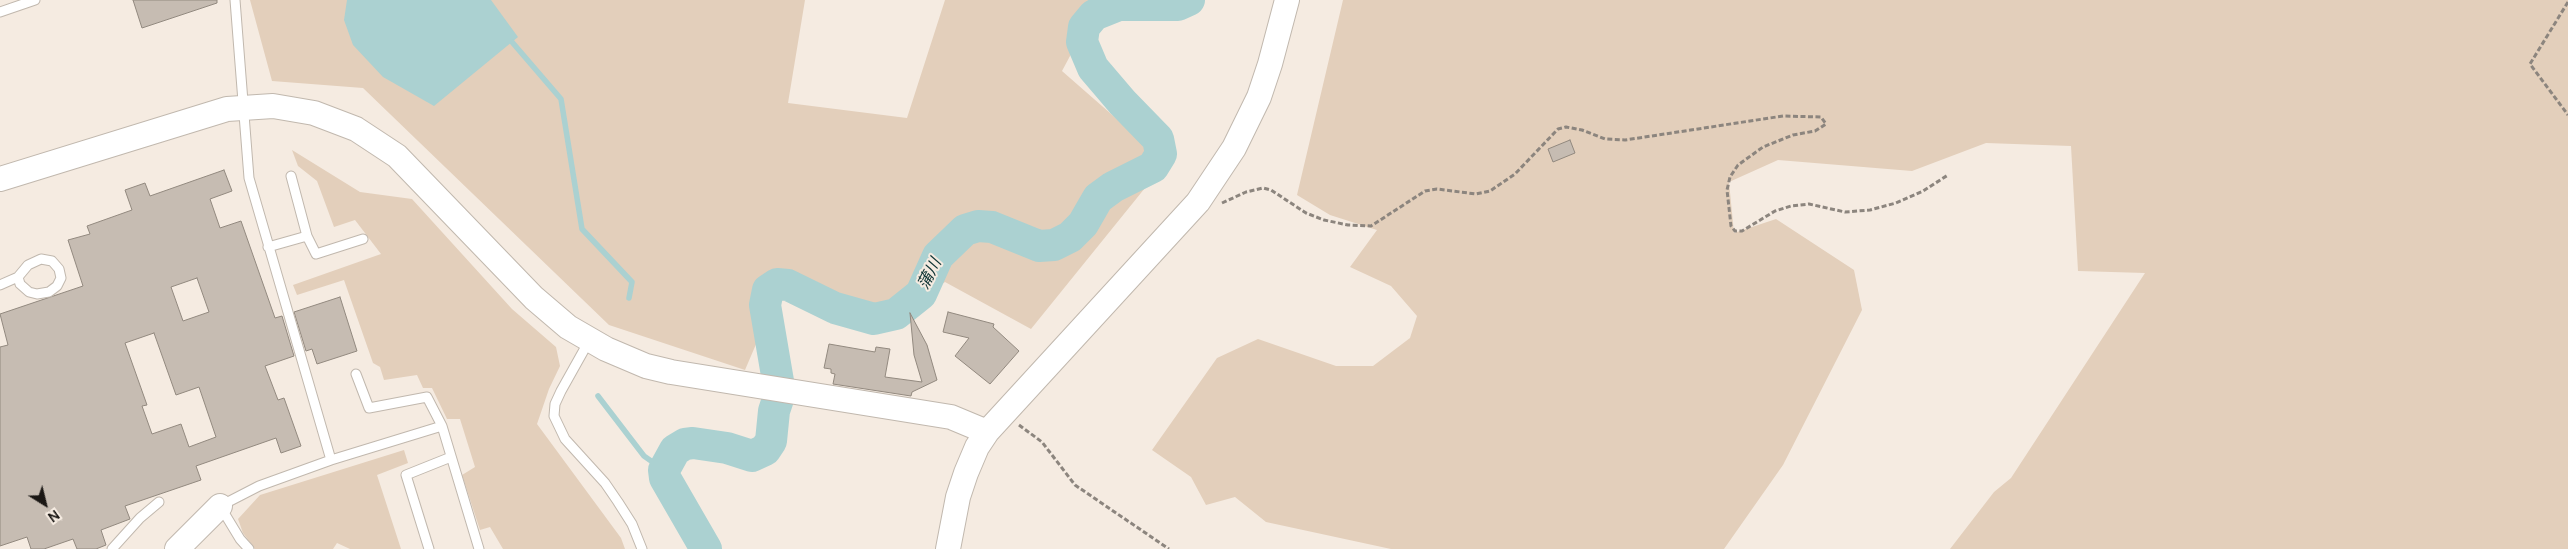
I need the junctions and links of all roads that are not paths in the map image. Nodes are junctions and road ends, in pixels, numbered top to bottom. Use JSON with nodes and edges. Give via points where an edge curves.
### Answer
{"nodes":[{"id":1,"x":35,"y":0,"type":"edge"},
{"id":2,"x":235,"y":0,"type":"edge"},
{"id":3,"x":1287,"y":0,"type":"edge"},
{"id":4,"x":0,"y":12,"type":"edge"},
{"id":5,"x":245,"y":107,"type":"junction"},
{"id":6,"x":291,"y":176,"type":"dead end"},
{"id":7,"x":0,"y":179,"type":"edge"},
{"id":8,"x":307,"y":236,"type":"junction"},
{"id":9,"x":363,"y":239,"type":"dead end"},
{"id":10,"x":268,"y":247,"type":"junction"},
{"id":11,"x":18,"y":277,"type":"junction"},
{"id":12,"x":0,"y":286,"type":"edge"},
{"id":13,"x":590,"y":341,"type":"junction"},
{"id":14,"x":356,"y":374,"type":"dead end"},
{"id":15,"x":993,"y":424,"type":"junction"},
{"id":16,"x":442,"y":426,"type":"junction"},
{"id":17,"x":451,"y":457,"type":"junction"},
{"id":18,"x":332,"y":460,"type":"junction"},
{"id":19,"x":160,"y":502,"type":"dead end"},
{"id":20,"x":220,"y":506,"type":"junction"},
{"id":21,"x":112,"y":549,"type":"edge"},
{"id":22,"x":177,"y":549,"type":"edge"},
{"id":23,"x":249,"y":549,"type":"edge"},
{"id":24,"x":430,"y":549,"type":"edge"},
{"id":25,"x":479,"y":549,"type":"edge"},
{"id":26,"x":642,"y":549,"type":"edge"},
{"id":27,"x":948,"y":549,"type":"edge"}],
"edges":[{"from":1,"to":4,"type":"lane"},
{"from":2,"to":5,"type":"lane"},
{"from":3,"to":15,"type":"street","via":[[1259,97],[1234,148],[1200,199]]},
{"from":5,"to":7,"type":"street","via":[[210,114]]},
{"from":5,"to":10,"type":"lane","via":[[250,178]]},
{"from":5,"to":13,"type":"street","via":[[273,106],[314,113],[356,129],[378,142],[418,176],[534,298]]},
{"from":6,"to":8,"type":"lane"},
{"from":8,"to":9,"type":"lane","via":[[316,254]]},
{"from":8,"to":10,"type":"lane"},
{"from":10,"to":18,"type":"lane"},
{"from":11,"to":11,"type":"lane","via":[[28,265],[41,259],[52,261],[59,269],[60,278],[57,286],[49,292],[37,294],[29,292]]},
{"from":11,"to":12,"type":"lane"},
{"from":13,"to":15,"type":"street","via":[[646,366],[728,383]]},
{"from":13,"to":26,"type":"lane","via":[[561,391],[554,416],[565,439],[618,502]]},
{"from":14,"to":16,"type":"lane","via":[[369,408],[427,397]]},
{"from":15,"to":27,"type":"street","via":[[977,447],[966,472]]},
{"from":16,"to":17,"type":"lane"},
{"from":16,"to":18,"type":"lane"},
{"from":17,"to":24,"type":"lane","via":[[406,476]]},
{"from":17,"to":25,"type":"lane"},
{"from":18,"to":20,"type":"lane","via":[[259,486]]},
{"from":19,"to":21,"type":"lane","via":[[140,518]]},
{"from":20,"to":22,"type":"street"},
{"from":20,"to":23,"type":"lane"}]}
